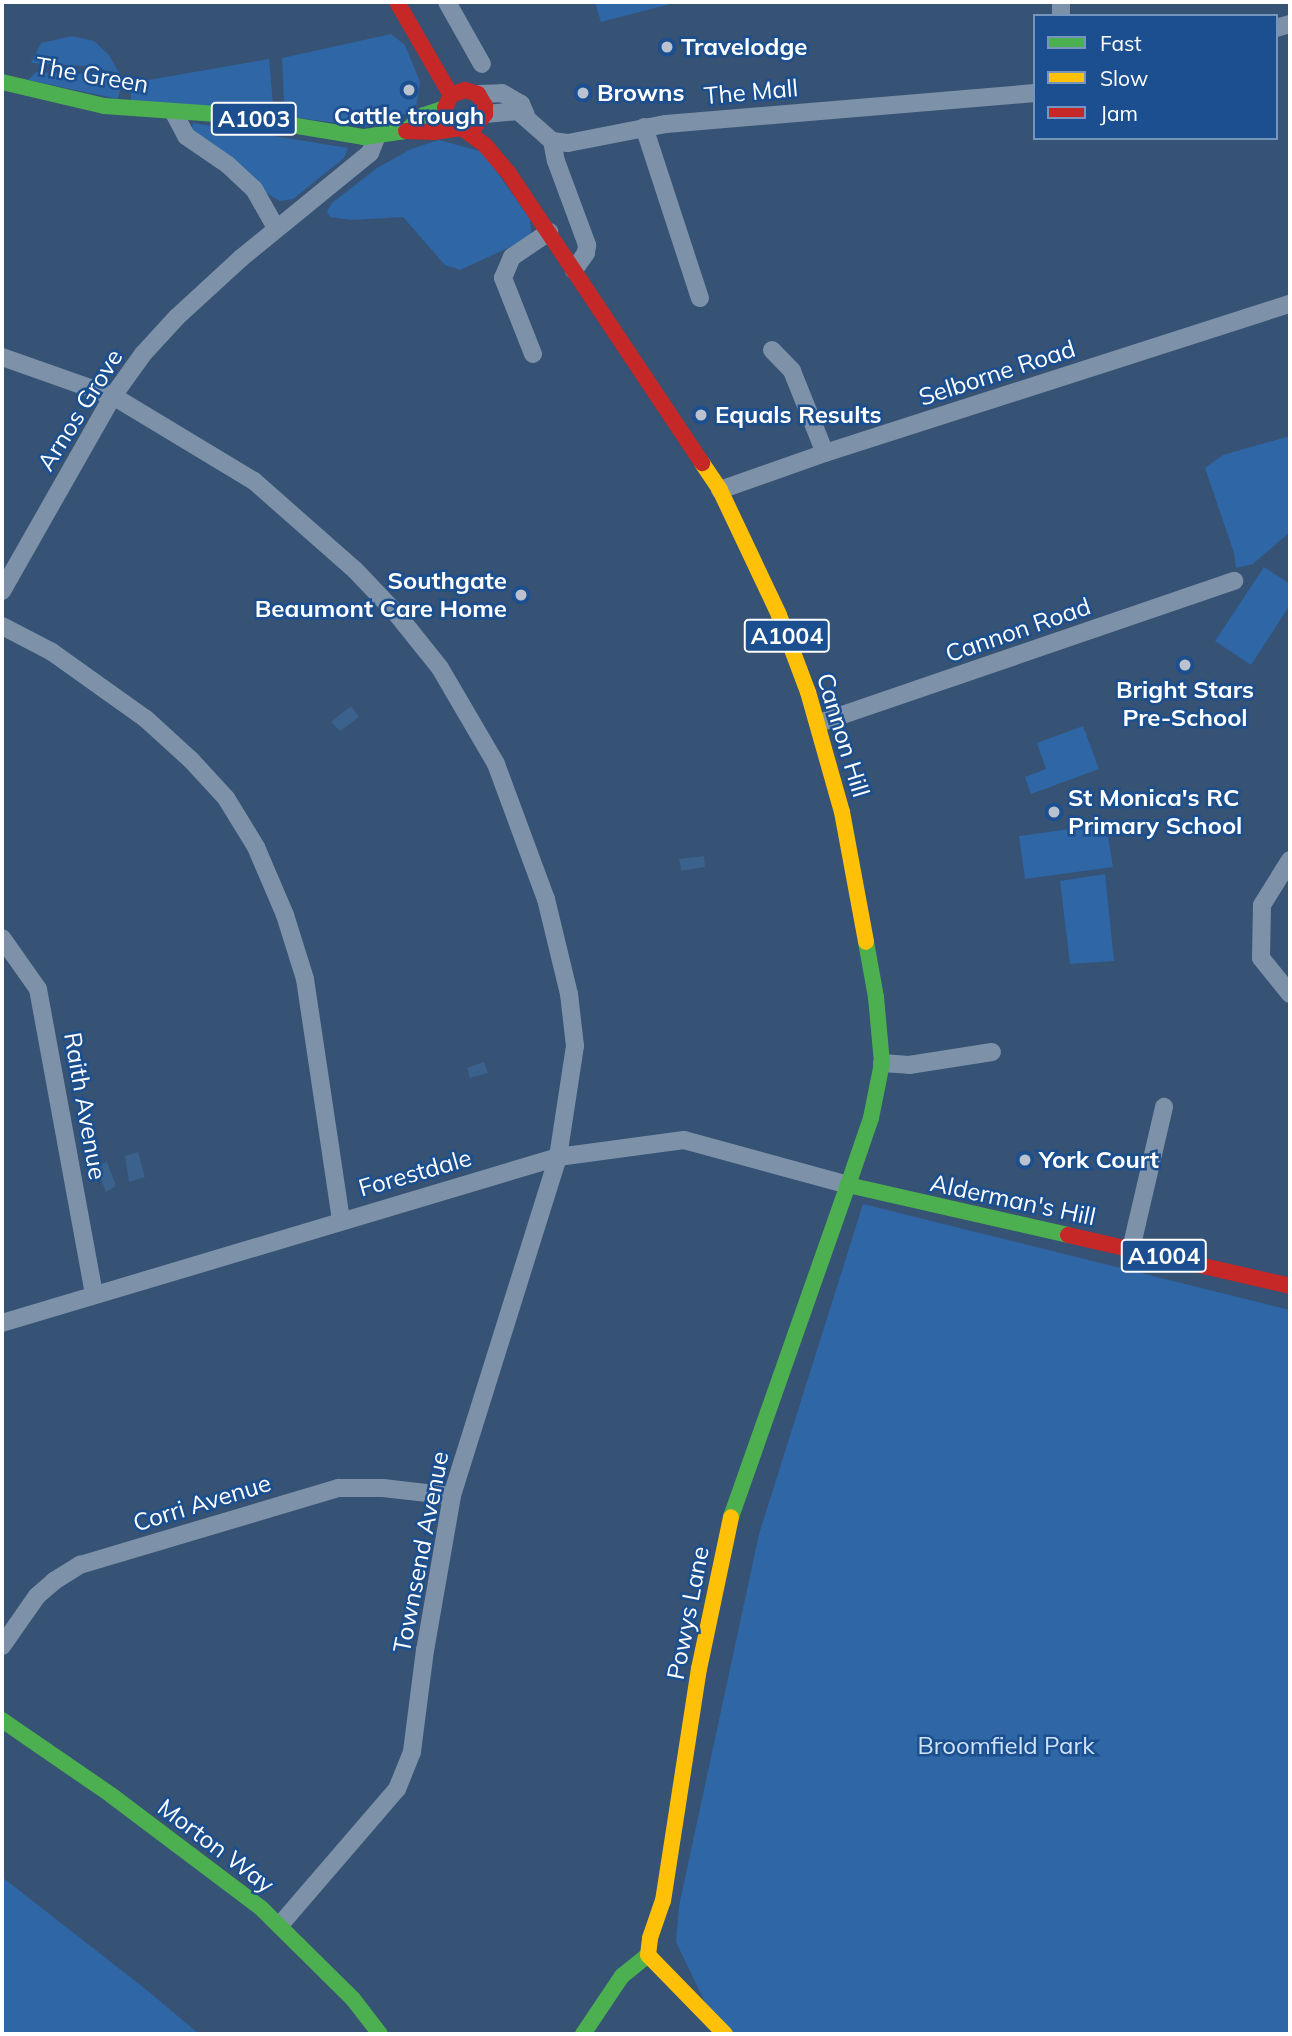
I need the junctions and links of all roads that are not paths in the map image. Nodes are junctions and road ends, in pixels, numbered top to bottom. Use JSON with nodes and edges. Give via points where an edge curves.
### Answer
{"nodes":[{"id":1,"x":397,"y":2,"type":"edge"},
{"id":2,"x":447,"y":2,"type":"edge"},
{"id":3,"x":482,"y":64,"type":"dead end"},
{"id":4,"x":2,"y":82,"type":"edge"},
{"id":5,"x":1033,"y":93,"type":"edge"},
{"id":6,"x":478,"y":94,"type":"junction"},
{"id":7,"x":448,"y":102,"type":"junction"},
{"id":8,"x":174,"y":113,"type":"junction"},
{"id":9,"x":485,"y":114,"type":"junction"},
{"id":10,"x":527,"y":118,"type":"junction"},
{"id":11,"x":645,"y":127,"type":"junction"},
{"id":12,"x":460,"y":128,"type":"junction"},
{"id":13,"x":407,"y":131,"type":"junction"},
{"id":14,"x":377,"y":136,"type":"junction"},
{"id":15,"x":552,"y":141,"type":"junction"},
{"id":16,"x":276,"y":228,"type":"junction"},
{"id":17,"x":549,"y":232,"type":"junction"},
{"id":18,"x":574,"y":270,"type":"junction"},
{"id":19,"x":701,"y":298,"type":"dead end"},
{"id":20,"x":1290,"y":304,"type":"edge"},
{"id":21,"x":772,"y":350,"type":"dead end"},
{"id":22,"x":533,"y":354,"type":"dead end"},
{"id":23,"x":2,"y":357,"type":"edge"},
{"id":24,"x":113,"y":396,"type":"junction"},
{"id":25,"x":825,"y":453,"type":"junction"},
{"id":26,"x":720,"y":490,"type":"junction"},
{"id":27,"x":1234,"y":581,"type":"dead end"},
{"id":28,"x":2,"y":591,"type":"edge"},
{"id":29,"x":2,"y":626,"type":"edge"},
{"id":30,"x":819,"y":723,"type":"junction"},
{"id":31,"x":1290,"y":860,"type":"edge"},
{"id":32,"x":2,"y":938,"type":"edge"},
{"id":33,"x":1290,"y":994,"type":"edge"},
{"id":34,"x":992,"y":1052,"type":"dead end"},
{"id":35,"x":882,"y":1063,"type":"junction"},
{"id":36,"x":1164,"y":1107,"type":"dead end"},
{"id":37,"x":558,"y":1157,"type":"junction"},
{"id":38,"x":848,"y":1185,"type":"junction"},
{"id":39,"x":341,"y":1220,"type":"junction"},
{"id":40,"x":1131,"y":1249,"type":"junction"},
{"id":41,"x":1290,"y":1286,"type":"edge"},
{"id":42,"x":94,"y":1294,"type":"junction"},
{"id":43,"x":2,"y":1323,"type":"edge"},
{"id":44,"x":452,"y":1496,"type":"junction"},
{"id":45,"x":2,"y":1646,"type":"edge"},
{"id":46,"x":2,"y":1720,"type":"edge"},
{"id":47,"x":281,"y":1924,"type":"junction"},
{"id":48,"x":648,"y":1955,"type":"junction"},
{"id":49,"x":380,"y":2034,"type":"edge"},
{"id":50,"x":583,"y":2034,"type":"edge"},
{"id":51,"x":725,"y":2034,"type":"edge"}],
"edges":[{"from":1,"to":7,"type":"main road","number":"A1004"},
{"from":2,"to":3,"type":"street"},
{"from":4,"to":8,"type":"main road","name":"The Green","number":"A1003","via":[[87,103]]},
{"from":5,"to":11,"type":"street","name":"The Mall"},
{"from":6,"to":7,"type":"main road","via":[[465,90]]},
{"from":6,"to":9,"type":"main road"},
{"from":6,"to":10,"type":"street","via":[[512,97]]},
{"from":7,"to":12,"type":"main road","number":"A1004","via":[[448,117]]},
{"from":7,"to":13,"type":"main road","name":"The Green","number":"A1003"},
{"from":8,"to":14,"type":"main road","name":"The Green","number":"A1003"},
{"from":8,"to":16,"type":"street","name":"The Green","via":[[186,136],[254,189]]},
{"from":9,"to":10,"type":"street","via":[[515,110]]},
{"from":9,"to":12,"type":"main road","via":[[475,126]]},
{"from":9,"to":17,"type":"main road","name":"Cannon Hill","via":[[549,210]]},
{"from":10,"to":15,"type":"street"},
{"from":11,"to":15,"type":"street","name":"The Mall","via":[[568,143]]},
{"from":11,"to":19,"type":"street"},
{"from":12,"to":13,"type":"main road"},
{"from":12,"to":17,"type":"main road","name":"Cannon Hill","number":"A1004","via":[[485,145]]},
{"from":13,"to":14,"type":"main road","name":"The Green","number":"A1003"},
{"from":14,"to":16,"type":"street","via":[[370,153]]},
{"from":15,"to":18,"type":"street","via":[[587,245]]},
{"from":16,"to":24,"type":"street","name":"Arnos Grove","via":[[177,317]]},
{"from":17,"to":18,"type":"main road","name":"Cannon Hill","number":"A1004"},
{"from":17,"to":22,"type":"street","via":[[512,257],[503,278]]},
{"from":18,"to":26,"type":"main road","name":"Cannon Hill","number":"A1004"},
{"from":20,"to":25,"type":"street","name":"Selborne Road"},
{"from":21,"to":25,"type":"street","via":[[792,371]]},
{"from":23,"to":24,"type":"street","name":"Townsend Avenue"},
{"from":24,"to":28,"type":"street","name":"Arnos Grove"},
{"from":24,"to":37,"type":"street","name":"Townsend Avenue","via":[[254,481],[336,552],[432,658],[474,723],[496,764],[533,858],[569,994],[575,1046]]},
{"from":25,"to":26,"type":"street","name":"Selborne Road"},
{"from":26,"to":30,"type":"main road","name":"Cannon Hill","number":"A1004","via":[[779,615]]},
{"from":27,"to":30,"type":"street","name":"Cannon Road"},
{"from":29,"to":39,"type":"street","via":[[52,652],[146,719],[226,798],[256,847],[285,915],[305,979]]},
{"from":30,"to":35,"type":"main road","name":"Cannon Hill","number":"A1004","via":[[845,825],[876,997]]},
{"from":31,"to":33,"type":"street","via":[[1262,905],[1261,958]]},
{"from":32,"to":42,"type":"street","name":"Raith Avenue","via":[[38,989]]},
{"from":34,"to":35,"type":"street","via":[[909,1065]]},
{"from":35,"to":38,"type":"main road","name":"Cannon Hill","number":"A1004","via":[[871,1118]]},
{"from":36,"to":40,"type":"street"},
{"from":37,"to":38,"type":"street","name":"Forestdale","via":[[684,1140]]},
{"from":37,"to":39,"type":"street","name":"Forestdale"},
{"from":37,"to":44,"type":"street","name":"Townsend Avenue"},
{"from":38,"to":40,"type":"main road","name":"Alderman's Hill","number":"A1004"},
{"from":38,"to":48,"type":"main road","name":"Powys Lane","via":[[727,1528],[699,1669],[663,1900]]},
{"from":39,"to":42,"type":"street","name":"Forestdale"},
{"from":40,"to":41,"type":"main road","name":"Alderman's Hill","number":"A1004"},
{"from":42,"to":43,"type":"street","name":"Forestdale"},
{"from":44,"to":45,"type":"street","name":"Corri Avenue","via":[[339,1488],[80,1565],[37,1596]]},
{"from":44,"to":47,"type":"street","name":"Townsend Avenue","via":[[406,1769],[397,1789]]},
{"from":46,"to":47,"type":"main road","name":"Morton Way","via":[[111,1795]]},
{"from":47,"to":49,"type":"main road","name":"Morton Way"},
{"from":48,"to":50,"type":"main road","via":[[622,1976]]},
{"from":48,"to":51,"type":"main road"}]}
